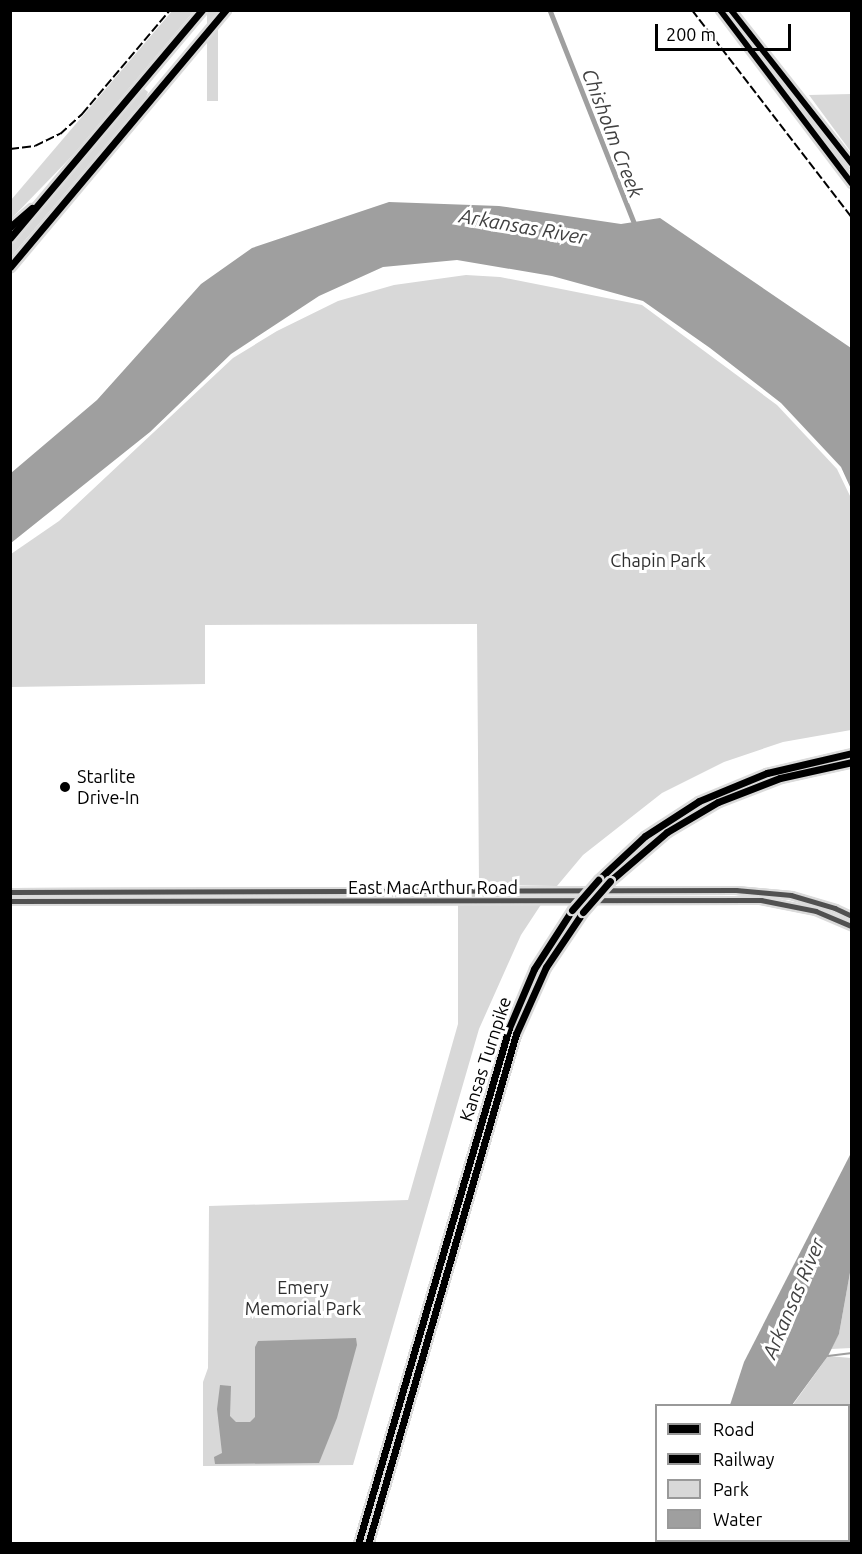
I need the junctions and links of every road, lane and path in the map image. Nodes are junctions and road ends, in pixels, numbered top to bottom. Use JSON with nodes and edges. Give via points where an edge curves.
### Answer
{"nodes":[{"id":1,"x":202,"y":10,"type":"edge"},
{"id":2,"x":226,"y":10,"type":"edge"},
{"id":3,"x":720,"y":10,"type":"edge"},
{"id":4,"x":731,"y":10,"type":"edge"},
{"id":5,"x":852,"y":164,"type":"edge"},
{"id":6,"x":852,"y":184,"type":"edge"},
{"id":7,"x":54,"y":188,"type":"junction"},
{"id":8,"x":10,"y":227,"type":"edge"},
{"id":9,"x":10,"y":238,"type":"edge"},
{"id":10,"x":10,"y":267,"type":"edge"},
{"id":11,"x":852,"y":753,"type":"edge"},
{"id":12,"x":852,"y":762,"type":"edge"},
{"id":13,"x":10,"y":892,"type":"edge"},
{"id":14,"x":342,"y":892,"type":"junction"},
{"id":15,"x":342,"y":901,"type":"junction"},
{"id":16,"x":10,"y":902,"type":"edge"},
{"id":17,"x":852,"y":916,"type":"edge"},
{"id":18,"x":852,"y":926,"type":"edge"},
{"id":19,"x":358,"y":1544,"type":"edge"},
{"id":20,"x":368,"y":1544,"type":"edge"}],
"edges":[{"from":1,"to":7,"type":"highway"},
{"from":2,"to":10,"type":"highway"},
{"from":3,"to":6,"type":"main road"},
{"from":4,"to":5,"type":"main road"},
{"from":7,"to":8,"type":"highway"},
{"from":7,"to":9,"type":"highway"},
{"from":11,"to":19,"type":"highway","name":"Kansas Turnpike","bridge":true,"via":[[768,773],[699,801],[645,836],[572,910],[534,969],[509,1028]]},
{"from":12,"to":20,"type":"highway","name":"Kansas Turnpike","bridge":true,"via":[[780,778],[718,802],[667,832],[610,881],[583,912],[546,967],[514,1040]]},
{"from":13,"to":14,"type":"street","name":"East MacArthur Road"},
{"from":14,"to":15,"type":"street"},
{"from":14,"to":17,"type":"street","name":"East MacArthur Road","via":[[736,890],[790,895]]},
{"from":15,"to":16,"type":"street","name":"East MacArthur Road"},
{"from":15,"to":18,"type":"street","name":"East MacArthur Road","via":[[761,900],[816,911]]}]}
